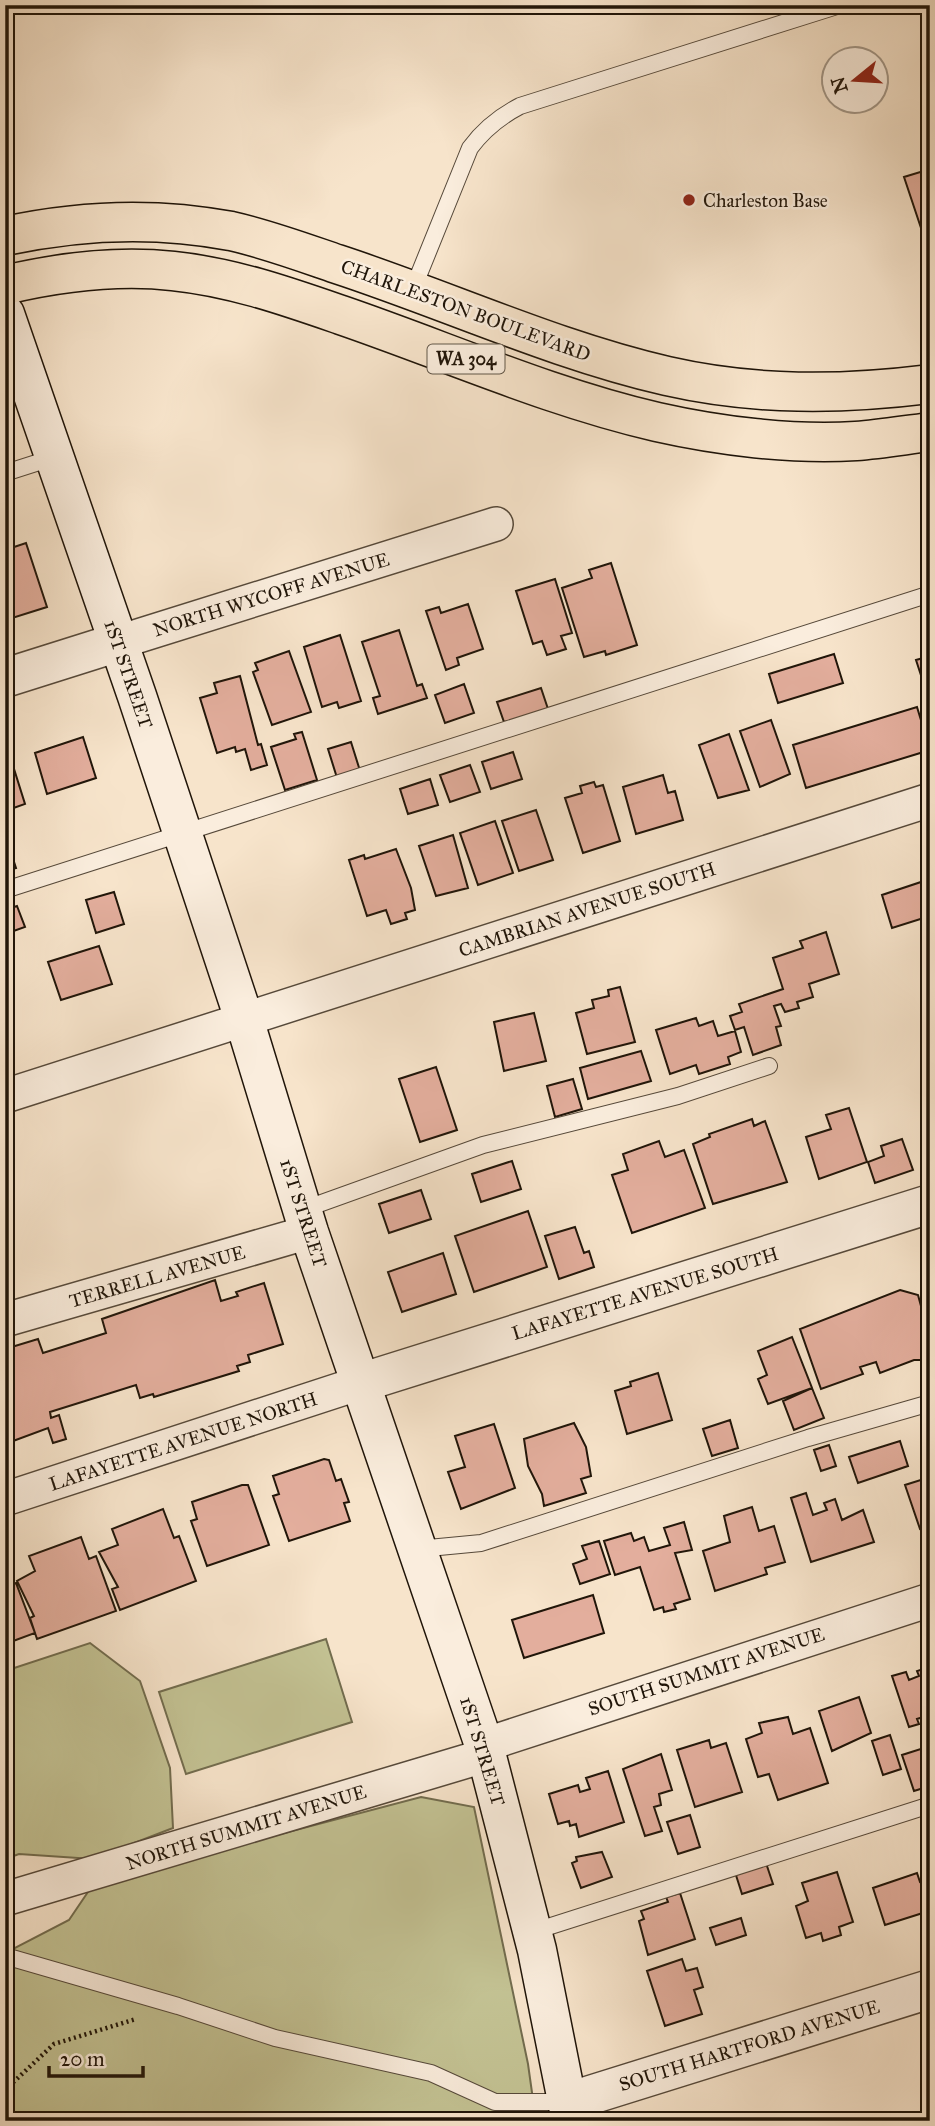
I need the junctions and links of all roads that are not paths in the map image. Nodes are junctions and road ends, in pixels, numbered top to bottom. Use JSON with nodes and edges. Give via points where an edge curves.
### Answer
{"nodes":[{"id":1,"x":840,"y":5,"type":"edge"},
{"id":2,"x":5,"y":236,"type":"edge"},
{"id":3,"x":5,"y":285,"type":"edge"},
{"id":4,"x":413,"y":289,"type":"junction"},
{"id":5,"x":5,"y":314,"type":"edge"},
{"id":6,"x":930,"y":384,"type":"edge"},
{"id":7,"x":930,"y":432,"type":"edge"},
{"id":8,"x":55,"y":457,"type":"junction"},
{"id":9,"x":5,"y":474,"type":"edge"},
{"id":10,"x":496,"y":524,"type":"dead end"},
{"id":11,"x":930,"y":594,"type":"edge"},
{"id":12,"x":119,"y":642,"type":"junction"},
{"id":13,"x":5,"y":678,"type":"edge"},
{"id":14,"x":930,"y":800,"type":"edge"},
{"id":15,"x":182,"y":832,"type":"junction"},
{"id":16,"x":5,"y":890,"type":"edge"},
{"id":17,"x":244,"y":1019,"type":"junction"},
{"id":18,"x":769,"y":1066,"type":"dead end"},
{"id":19,"x":5,"y":1096,"type":"edge"},
{"id":20,"x":930,"y":1204,"type":"edge"},
{"id":21,"x":305,"y":1221,"type":"junction"},
{"id":22,"x":5,"y":1320,"type":"edge"},
{"id":23,"x":360,"y":1383,"type":"junction"},
{"id":24,"x":930,"y":1403,"type":"edge"},
{"id":25,"x":5,"y":1499,"type":"edge"},
{"id":26,"x":418,"y":1549,"type":"junction"},
{"id":27,"x":930,"y":1601,"type":"edge"},
{"id":28,"x":485,"y":1750,"type":"junction"},
{"id":29,"x":930,"y":1805,"type":"edge"},
{"id":30,"x":5,"y":1899,"type":"edge"},
{"id":31,"x":532,"y":1932,"type":"junction"},
{"id":32,"x":5,"y":1956,"type":"edge"},
{"id":33,"x":930,"y":1989,"type":"edge"},
{"id":34,"x":569,"y":2111,"type":"edge"}],
"edges":[{"from":1,"to":4,"type":"lane","via":[[520,106],[480,134],[455,180]]},
{"from":2,"to":4,"type":"highway","name":"CHARLESTON BOULEVARD","number":"WA 304","via":[[52,226],[178,224],[266,241]]},
{"from":3,"to":7,"type":"highway","number":"WA 304","via":[[58,273],[124,269],[223,278],[656,422],[713,433],[855,441]]},
{"from":4,"to":6,"type":"highway","name":"CHARLESTON BOULEVARD","number":"WA 304","via":[[594,356],[720,387],[853,394]]},
{"from":5,"to":8,"type":"main road","name":"1ST STREET"},
{"from":8,"to":9,"type":"lane"},
{"from":8,"to":12,"type":"main road","name":"1ST STREET"},
{"from":10,"to":12,"type":"street","name":"NORTH WYCOFF AVENUE"},
{"from":11,"to":15,"type":"lane"},
{"from":12,"to":13,"type":"main road","name":"NORTH WYCOFF AVENUE"},
{"from":12,"to":15,"type":"main road","name":"1ST STREET"},
{"from":14,"to":17,"type":"street","name":"CAMBRIAN AVENUE SOUTH"},
{"from":15,"to":16,"type":"lane"},
{"from":15,"to":17,"type":"main road","name":"1ST STREET"},
{"from":17,"to":19,"type":"street","name":"CAMBRIAN AVENUE SOUTH"},
{"from":17,"to":21,"type":"main road","name":"1ST STREET"},
{"from":18,"to":21,"type":"lane","via":[[678,1096],[483,1145]]},
{"from":20,"to":23,"type":"main road","name":"LAFAYETTE AVENUE SOUTH"},
{"from":21,"to":22,"type":"street","name":"TERRELL AVENUE"},
{"from":21,"to":23,"type":"main road","name":"1ST STREET"},
{"from":23,"to":25,"type":"street","name":"LAFAYETTE AVENUE NORTH"},
{"from":23,"to":26,"type":"main road","name":"1ST STREET"},
{"from":24,"to":26,"type":"lane","via":[[481,1543]]},
{"from":26,"to":28,"type":"main road","name":"1ST STREET"},
{"from":27,"to":28,"type":"street","name":"SOUTH SUMMIT AVENUE"},
{"from":28,"to":30,"type":"street","name":"NORTH SUMMIT AVENUE"},
{"from":28,"to":31,"type":"main road","name":"1ST STREET"},
{"from":29,"to":31,"type":"lane"},
{"from":31,"to":34,"type":"main road","name":"1ST STREET"},
{"from":32,"to":34,"type":"lane","via":[[275,2038],[431,2073],[495,2102]]},
{"from":33,"to":34,"type":"main road","name":"SOUTH HARTFORD AVENUE"}]}
